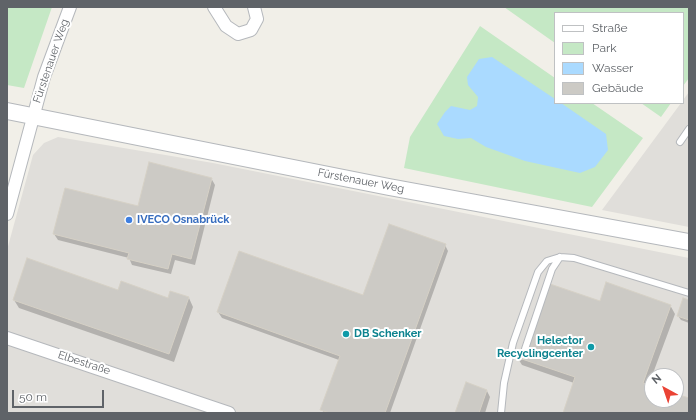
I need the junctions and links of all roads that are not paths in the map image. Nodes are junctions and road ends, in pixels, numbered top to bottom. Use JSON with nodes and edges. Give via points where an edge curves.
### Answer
{"nodes":[{"id":1,"x":70,"y":7,"type":"edge"},
{"id":2,"x":214,"y":7,"type":"edge"},
{"id":3,"x":254,"y":7,"type":"edge"},
{"id":4,"x":7,"y":111,"type":"edge"},
{"id":5,"x":34,"y":116,"type":"junction"},
{"id":6,"x":689,"y":129,"type":"edge"},
{"id":7,"x":680,"y":142,"type":"dead end"},
{"id":8,"x":7,"y":214,"type":"edge"},
{"id":9,"x":689,"y":242,"type":"edge"},
{"id":10,"x":560,"y":257,"type":"junction"},
{"id":11,"x":689,"y":293,"type":"edge"},
{"id":12,"x":7,"y":338,"type":"edge"},
{"id":13,"x":525,"y":349,"type":"dead end"},
{"id":14,"x":229,"y":413,"type":"edge"},
{"id":15,"x":501,"y":413,"type":"edge"}],
"edges":[{"from":1,"to":5,"type":"street","name":"Fürstenauer Weg","via":[[44,77]]},
{"from":2,"to":3,"type":"street","via":[[226,26],[238,34],[250,30],[257,19]]},
{"from":4,"to":5,"type":"street","name":"Fürstenauer Weg"},
{"from":5,"to":8,"type":"street"},
{"from":5,"to":9,"type":"street","name":"Fürstenauer Weg","via":[[389,187]]},
{"from":6,"to":7,"type":"lane"},
{"from":10,"to":11,"type":"lane","via":[[574,258]]},
{"from":10,"to":13,"type":"lane","via":[[552,269]]},
{"from":10,"to":15,"type":"lane","via":[[548,261],[538,272],[513,343],[504,382]]},
{"from":12,"to":14,"type":"street","name":"Elbestraße"}]}
